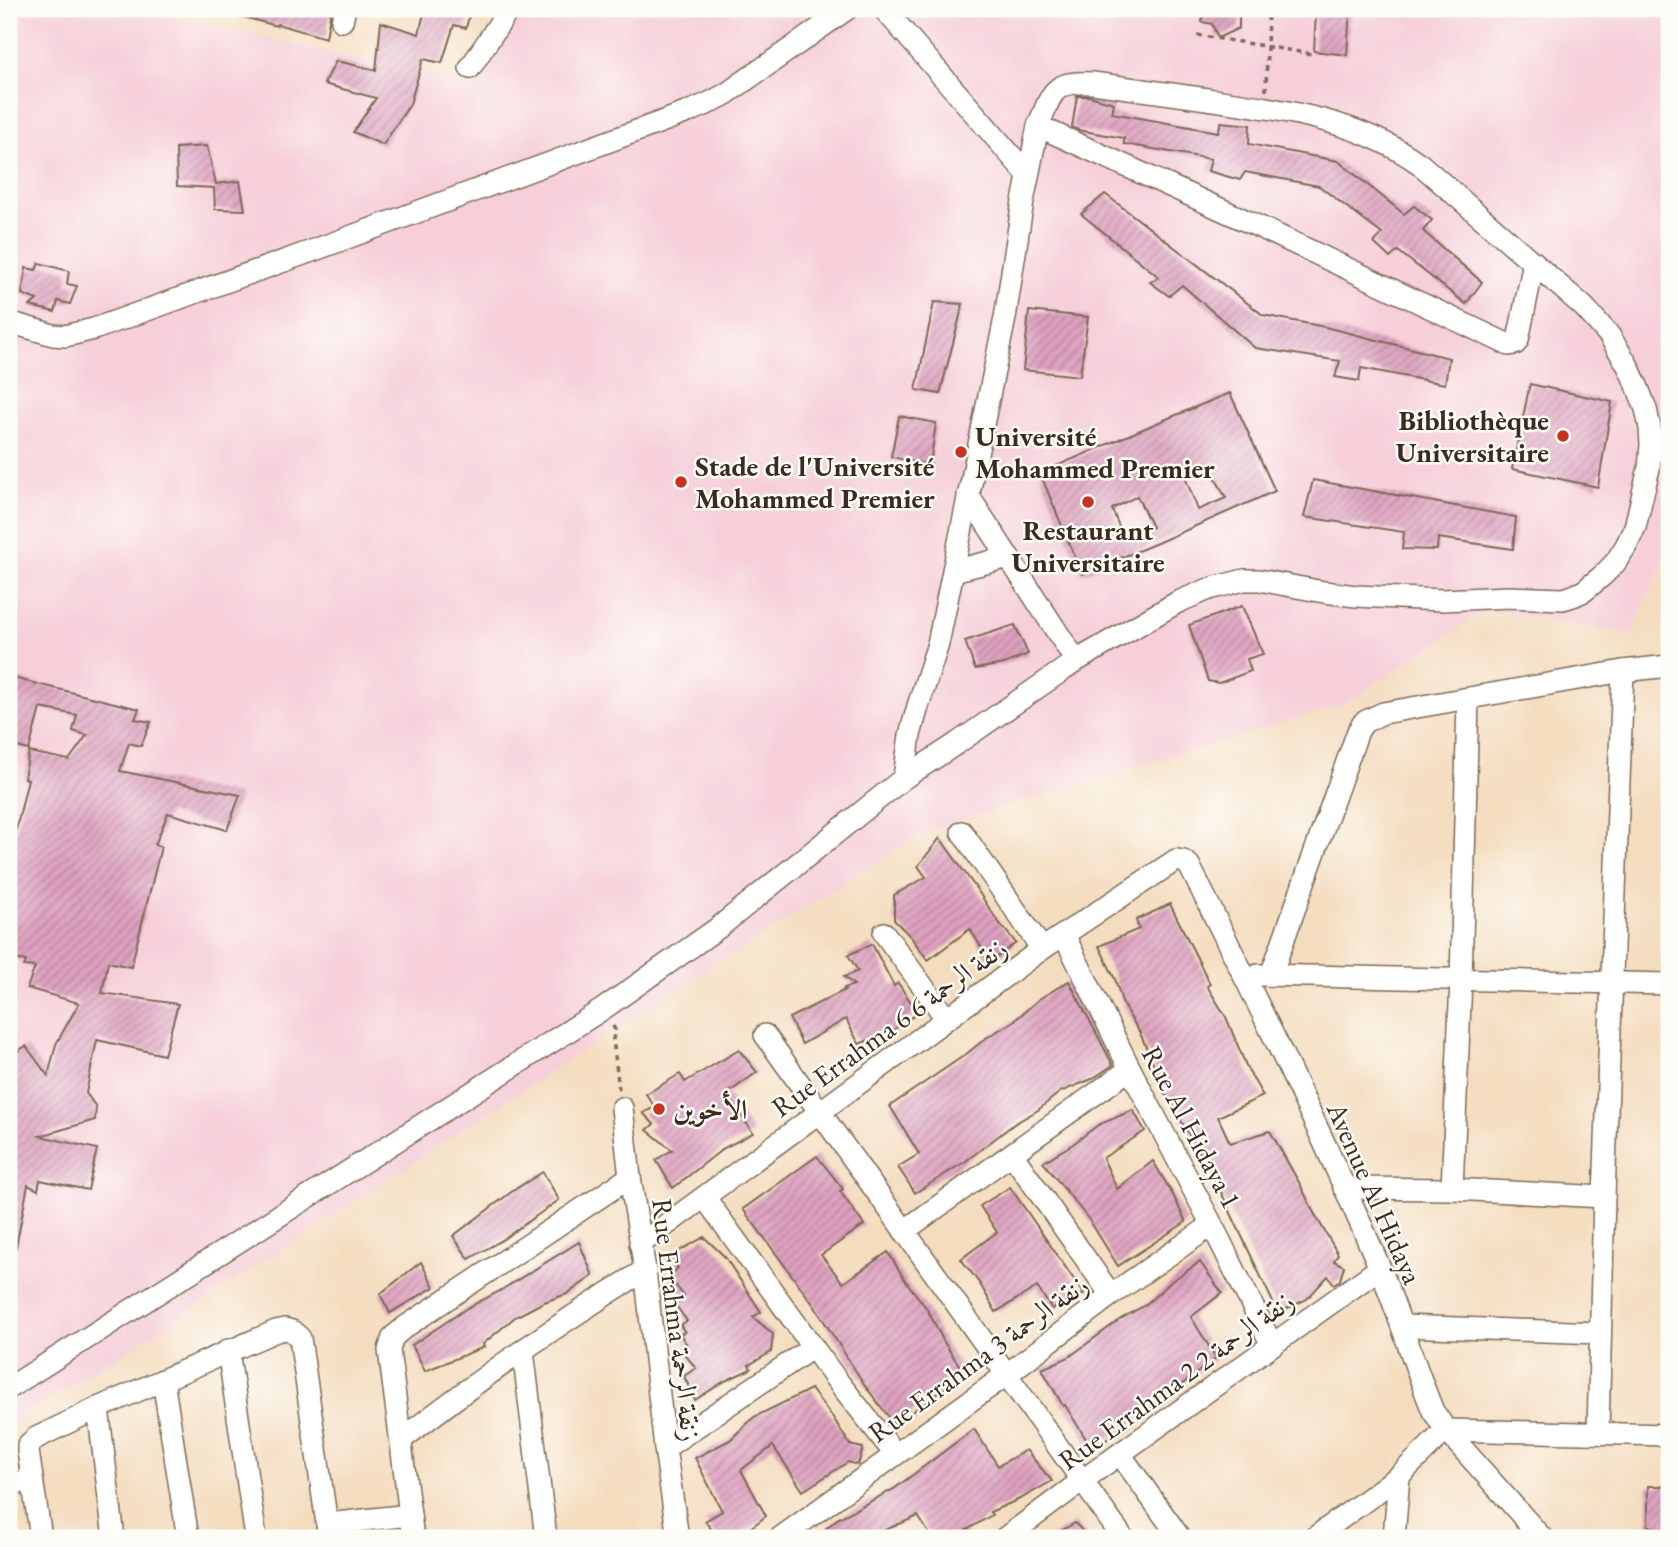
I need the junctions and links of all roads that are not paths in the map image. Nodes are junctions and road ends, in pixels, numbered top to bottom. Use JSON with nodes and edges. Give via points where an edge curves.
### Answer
{"nodes":[{"id":1,"x":509,"y":9,"type":"edge"},
{"id":2,"x":847,"y":9,"type":"edge"},
{"id":3,"x":884,"y":9,"type":"edge"},
{"id":4,"x":470,"y":68,"type":"dead end"},
{"id":5,"x":1038,"y":126,"type":"junction"},
{"id":6,"x":1028,"y":175,"type":"junction"},
{"id":7,"x":1534,"y":262,"type":"junction"},
{"id":8,"x":9,"y":322,"type":"edge"},
{"id":9,"x":968,"y":495,"type":"junction"},
{"id":10,"x":1009,"y":557,"type":"junction"},
{"id":11,"x":953,"y":571,"type":"junction"},
{"id":12,"x":1076,"y":661,"type":"junction"},
{"id":13,"x":1669,"y":666,"type":"edge"},
{"id":14,"x":1623,"y":671,"type":"junction"},
{"id":15,"x":1468,"y":699,"type":"junction"},
{"id":16,"x":904,"y":778,"type":"junction"},
{"id":17,"x":962,"y":832,"type":"dead end"},
{"id":18,"x":1176,"y":860,"type":"joint"},
{"id":19,"x":884,"y":933,"type":"dead end"},
{"id":20,"x":1064,"y":935,"type":"junction"},
{"id":21,"x":1042,"y":949,"type":"junction"},
{"id":22,"x":1244,"y":975,"type":"junction"},
{"id":23,"x":1270,"y":975,"type":"junction"},
{"id":24,"x":1461,"y":980,"type":"junction"},
{"id":25,"x":1612,"y":984,"type":"junction"},
{"id":26,"x":1669,"y":984,"type":"edge"},
{"id":27,"x":946,"y":1018,"type":"junction"},
{"id":28,"x":765,"y":1035,"type":"dead end"},
{"id":29,"x":1129,"y":1069,"type":"junction"},
{"id":30,"x":622,"y":1108,"type":"road end"},
{"id":31,"x":820,"y":1112,"type":"junction"},
{"id":32,"x":1012,"y":1154,"type":"junction"},
{"id":33,"x":630,"y":1177,"type":"junction"},
{"id":34,"x":1344,"y":1188,"type":"junction"},
{"id":35,"x":1452,"y":1189,"type":"junction"},
{"id":36,"x":1604,"y":1197,"type":"junction"},
{"id":37,"x":705,"y":1198,"type":"junction"},
{"id":38,"x":1212,"y":1226,"type":"junction"},
{"id":39,"x":904,"y":1231,"type":"junction"},
{"id":40,"x":640,"y":1244,"type":"junction"},
{"id":41,"x":1380,"y":1268,"type":"junction"},
{"id":42,"x":645,"y":1270,"type":"junction"},
{"id":43,"x":1111,"y":1296,"type":"junction"},
{"id":44,"x":1402,"y":1326,"type":"junction"},
{"id":45,"x":1600,"y":1333,"type":"junction"},
{"id":46,"x":1272,"y":1345,"type":"junction"},
{"id":47,"x":813,"y":1348,"type":"junction"},
{"id":48,"x":228,"y":1350,"type":"junction"},
{"id":49,"x":523,"y":1351,"type":"junction"},
{"id":50,"x":1006,"y":1375,"type":"junction"},
{"id":51,"x":163,"y":1380,"type":"junction"},
{"id":52,"x":9,"y":1388,"type":"edge"},
{"id":53,"x":98,"y":1408,"type":"junction"},
{"id":54,"x":1446,"y":1430,"type":"junction"},
{"id":55,"x":1598,"y":1432,"type":"junction"},
{"id":56,"x":1669,"y":1435,"type":"edge"},
{"id":57,"x":401,"y":1440,"type":"junction"},
{"id":58,"x":665,"y":1448,"type":"junction"},
{"id":59,"x":895,"y":1454,"type":"junction"},
{"id":60,"x":1119,"y":1454,"type":"junction"},
{"id":61,"x":1398,"y":1476,"type":"junction"},
{"id":62,"x":32,"y":1479,"type":"junction"},
{"id":63,"x":1083,"y":1480,"type":"junction"},
{"id":64,"x":9,"y":1486,"type":"edge"},
{"id":65,"x":410,"y":1515,"type":"junction"},
{"id":66,"x":328,"y":1531,"type":"edge"},
{"id":67,"x":41,"y":1538,"type":"edge"},
{"id":68,"x":114,"y":1538,"type":"edge"},
{"id":69,"x":188,"y":1538,"type":"edge"},
{"id":70,"x":256,"y":1538,"type":"edge"},
{"id":71,"x":413,"y":1538,"type":"edge"},
{"id":72,"x":546,"y":1538,"type":"edge"},
{"id":73,"x":678,"y":1538,"type":"edge"},
{"id":74,"x":780,"y":1538,"type":"edge"},
{"id":75,"x":1005,"y":1538,"type":"edge"},
{"id":76,"x":1123,"y":1538,"type":"edge"},
{"id":77,"x":1180,"y":1538,"type":"edge"},
{"id":78,"x":1314,"y":1538,"type":"edge"},
{"id":79,"x":1394,"y":1538,"type":"edge"},
{"id":80,"x":1542,"y":1538,"type":"edge"}],
"edges":[{"from":1,"to":4,"type":"street"},
{"from":2,"to":8,"type":"street","via":[[726,94],[688,112],[85,331],[53,335]]},
{"from":3,"to":6,"type":"street"},
{"from":5,"to":6,"type":"street"},
{"from":5,"to":7,"type":"street","via":[[1057,88],[1075,82],[1265,107],[1341,125],[1420,163]]},
{"from":5,"to":7,"type":"street","via":[[1509,345],[1518,340]]},
{"from":6,"to":9,"type":"street","via":[[1005,318]]},
{"from":7,"to":12,"type":"street","via":[[1609,335],[1646,409],[1649,468],[1635,527],[1615,563],[1602,576],[1584,591],[1563,599],[1356,596],[1244,580],[1178,602]]},
{"from":9,"to":10,"type":"street"},
{"from":9,"to":11,"type":"street"},
{"from":10,"to":11,"type":"street"},
{"from":10,"to":12,"type":"street"},
{"from":11,"to":16,"type":"street"},
{"from":12,"to":16,"type":"street"},
{"from":13,"to":14,"type":"street"},
{"from":14,"to":15,"type":"street"},
{"from":14,"to":25,"type":"street"},
{"from":15,"to":23,"type":"street","via":[[1383,713],[1361,726]]},
{"from":15,"to":24,"type":"street"},
{"from":16,"to":52,"type":"street","via":[[718,928],[603,1009]]},
{"from":17,"to":21,"type":"street"},
{"from":18,"to":20,"type":"street","name":"Rue Errahma 6 6 زنقة الرحمة"},
{"from":18,"to":22,"type":"street","name":"Avenue Al Hidaya","via":[[1189,865]]},
{"from":19,"to":27,"type":"street"},
{"from":20,"to":21,"type":"street","name":"Rue Errahma 6 6 زنقة الرحمة"},
{"from":20,"to":29,"type":"street","name":"Rue Al Hidaya 1"},
{"from":21,"to":27,"type":"street","name":"Rue Errahma 6 6 زنقة الرحمة"},
{"from":22,"to":23,"type":"street"},
{"from":22,"to":34,"type":"street","name":"Avenue Al Hidaya"},
{"from":23,"to":24,"type":"street"},
{"from":24,"to":25,"type":"street"},
{"from":24,"to":35,"type":"street"},
{"from":25,"to":26,"type":"street"},
{"from":25,"to":36,"type":"street"},
{"from":27,"to":31,"type":"street","name":"Rue Errahma 6 6 زنقة الرحمة"},
{"from":28,"to":31,"type":"street"},
{"from":29,"to":32,"type":"street"},
{"from":29,"to":38,"type":"street","name":"Rue Al Hidaya 1"},
{"from":30,"to":33,"type":"street","name":"Rue Errahma زنقة الرحمة"},
{"from":31,"to":37,"type":"street","name":"Rue Errahma 6 6 زنقة الرحمة"},
{"from":31,"to":39,"type":"street"},
{"from":32,"to":39,"type":"street"},
{"from":32,"to":43,"type":"street"},
{"from":33,"to":40,"type":"street","name":"Rue Errahma زنقة الرحمة"},
{"from":33,"to":57,"type":"street","via":[[393,1337],[389,1350]]},
{"from":34,"to":35,"type":"street"},
{"from":34,"to":41,"type":"street","name":"Avenue Al Hidaya"},
{"from":35,"to":36,"type":"street"},
{"from":36,"to":45,"type":"street"},
{"from":37,"to":40,"type":"street","name":"Rue Errahma 6 6 زنقة الرحمة"},
{"from":37,"to":47,"type":"street"},
{"from":38,"to":43,"type":"street","name":"Rue Errahma 3 زنقة الرحمة"},
{"from":38,"to":46,"type":"street","name":"Rue Al Hidaya 1"},
{"from":39,"to":50,"type":"street"},
{"from":40,"to":42,"type":"street","name":"Rue Errahma زنقة الرحمة"},
{"from":41,"to":44,"type":"street","name":"Avenue Al Hidaya"},
{"from":41,"to":46,"type":"street","name":"Rue Errahma 2 2 زنقة الرحمة"},
{"from":42,"to":49,"type":"street"},
{"from":42,"to":58,"type":"street","name":"Rue Errahma زنقة الرحمة"},
{"from":43,"to":50,"type":"street","name":"Rue Errahma 3 زنقة الرحمة"},
{"from":44,"to":45,"type":"street"},
{"from":44,"to":54,"type":"street","name":"Avenue Al Hidaya","via":[[1433,1411]]},
{"from":45,"to":55,"type":"street"},
{"from":46,"to":60,"type":"street","name":"Rue Errahma 2 2 زنقة الرحمة"},
{"from":47,"to":58,"type":"street"},
{"from":47,"to":59,"type":"street"},
{"from":48,"to":51,"type":"street"},
{"from":48,"to":66,"type":"street","via":[[285,1329],[300,1338]]},
{"from":48,"to":70,"type":"street"},
{"from":49,"to":57,"type":"street"},
{"from":49,"to":72,"type":"street"},
{"from":50,"to":59,"type":"street","name":"Rue Errahma 3 زنقة الرحمة"},
{"from":50,"to":63,"type":"street"},
{"from":51,"to":53,"type":"street"},
{"from":51,"to":69,"type":"street"},
{"from":53,"to":62,"type":"street","via":[[28,1445]]},
{"from":53,"to":68,"type":"street"},
{"from":54,"to":55,"type":"street"},
{"from":54,"to":61,"type":"street"},
{"from":54,"to":80,"type":"street","name":"Avenue Al Hidaya"},
{"from":55,"to":56,"type":"street"},
{"from":57,"to":65,"type":"street"},
{"from":58,"to":73,"type":"street","name":"Rue Errahma زنقة الرحمة"},
{"from":59,"to":74,"type":"street","name":"Rue Errahma 3 زنقة الرحمة"},
{"from":60,"to":63,"type":"street","name":"Rue Errahma 2 2 زنقة الرحمة"},
{"from":60,"to":77,"type":"street"},
{"from":61,"to":78,"type":"street"},
{"from":61,"to":79,"type":"street"},
{"from":62,"to":64,"type":"street"},
{"from":62,"to":67,"type":"street"},
{"from":63,"to":75,"type":"street","name":"Rue Errahma 2 2 زنقة الرحمة"},
{"from":63,"to":76,"type":"street"},
{"from":65,"to":66,"type":"street"},
{"from":65,"to":71,"type":"street"}]}
